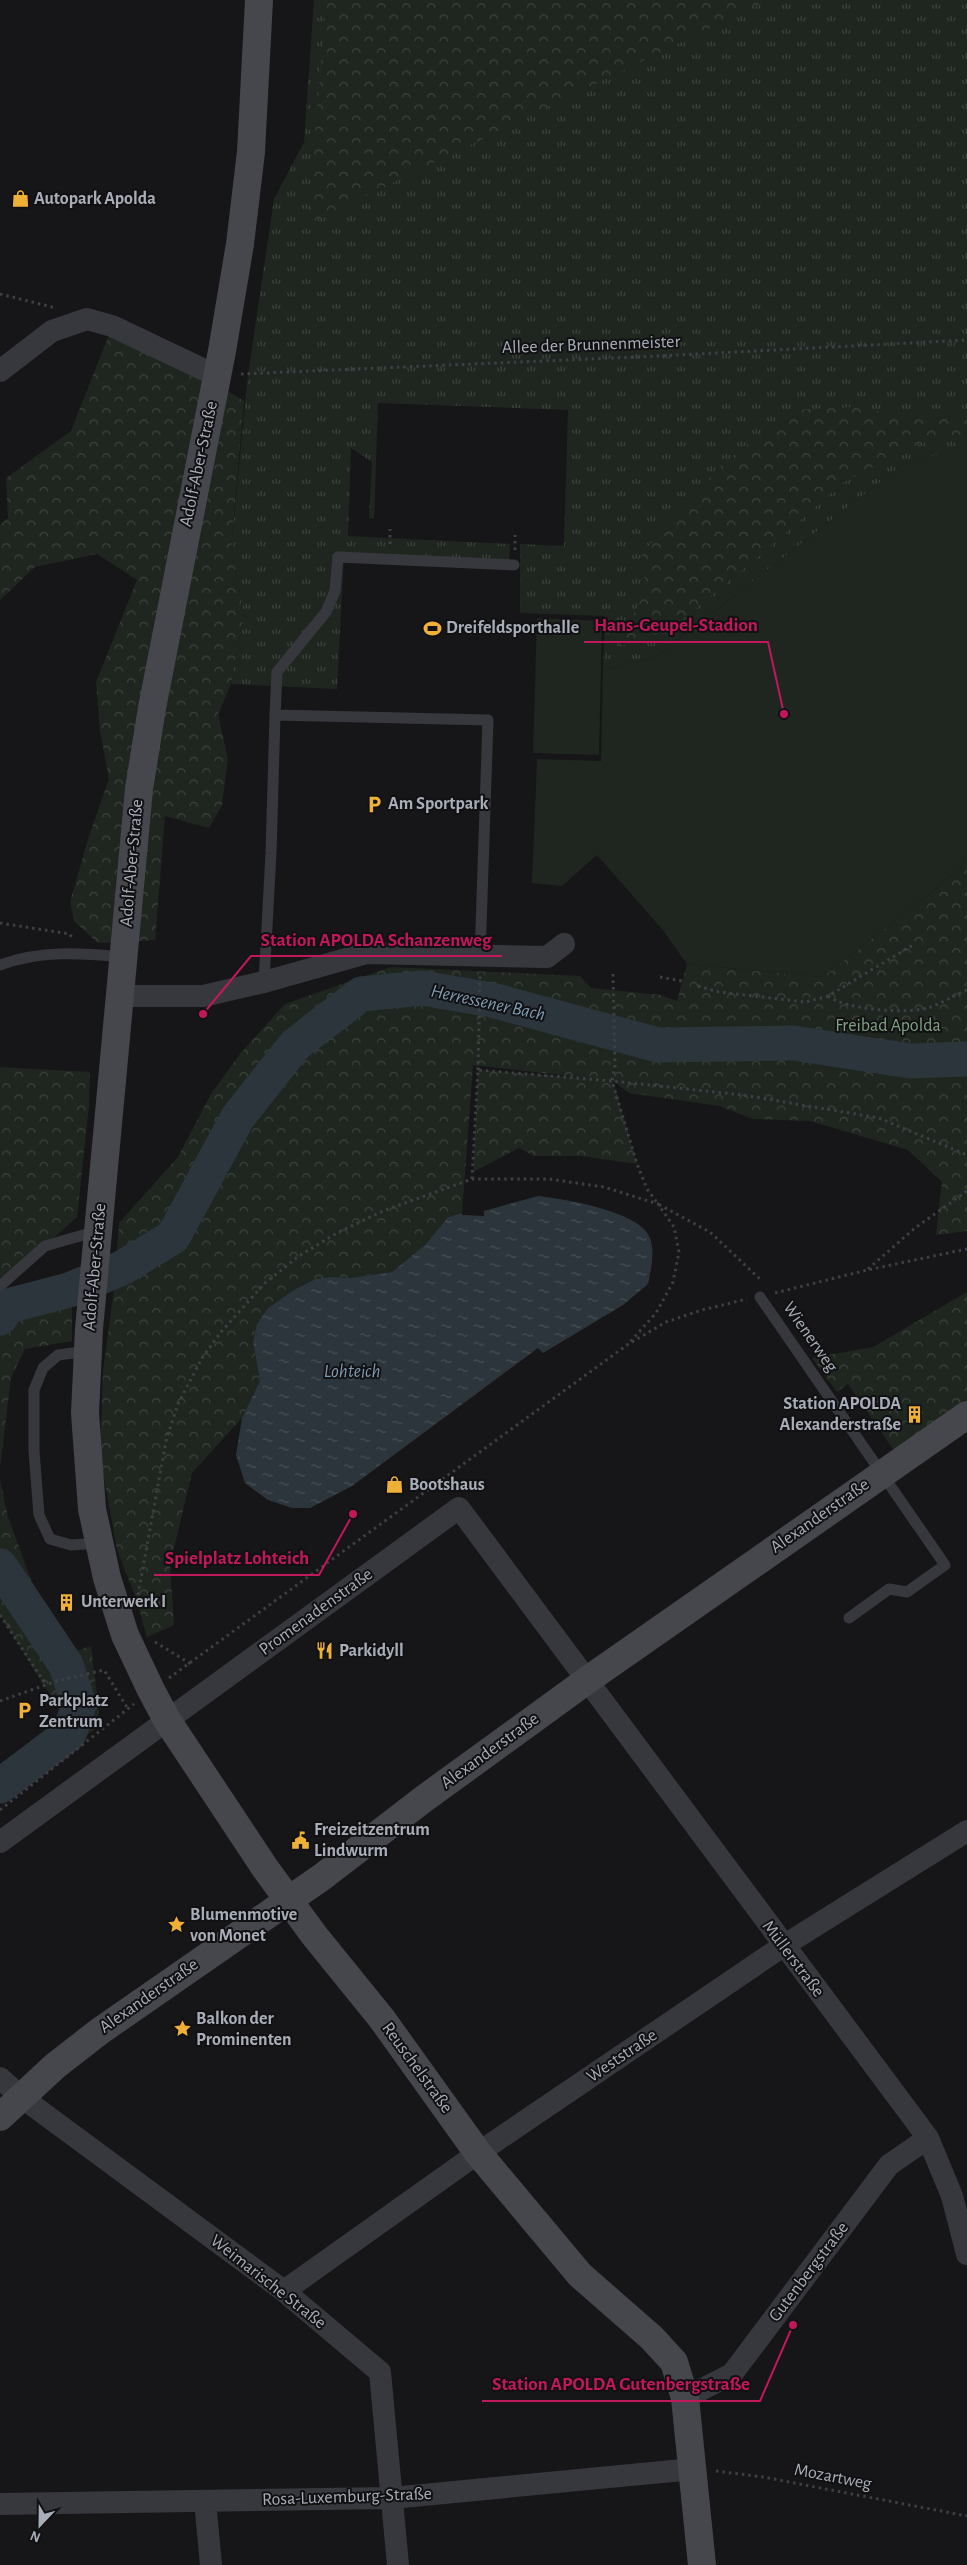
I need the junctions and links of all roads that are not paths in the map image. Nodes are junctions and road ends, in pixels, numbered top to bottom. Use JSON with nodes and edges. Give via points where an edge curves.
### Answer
{"nodes":[{"id":1,"x":260,"y":0,"type":"edge"},
{"id":2,"x":0,"y":371,"type":"edge"},
{"id":3,"x":217,"y":376,"type":"junction"},
{"id":4,"x":514,"y":565,"type":"dead end"},
{"id":5,"x":275,"y":715,"type":"junction"},
{"id":6,"x":564,"y":944,"type":"dead end"},
{"id":7,"x":123,"y":957,"type":"junction"},
{"id":8,"x":480,"y":957,"type":"junction"},
{"id":9,"x":0,"y":965,"type":"edge"},
{"id":10,"x":264,"y":982,"type":"junction"},
{"id":11,"x":118,"y":996,"type":"junction"},
{"id":12,"x":99,"y":1230,"type":"junction"},
{"id":13,"x":0,"y":1286,"type":"edge"},
{"id":14,"x":760,"y":1296,"type":"road end"},
{"id":15,"x":88,"y":1351,"type":"junction"},
{"id":16,"x":967,"y":1415,"type":"edge"},
{"id":17,"x":883,"y":1472,"type":"junction"},
{"id":18,"x":98,"y":1544,"type":"junction"},
{"id":19,"x":849,"y":1618,"type":"dead end"},
{"id":20,"x":586,"y":1681,"type":"junction"},
{"id":21,"x":167,"y":1720,"type":"junction"},
{"id":22,"x":967,"y":1831,"type":"edge"},
{"id":23,"x":0,"y":1842,"type":"edge"},
{"id":24,"x":288,"y":1900,"type":"junction"},
{"id":25,"x":783,"y":1946,"type":"junction"},
{"id":26,"x":0,"y":2078,"type":"edge"},
{"id":27,"x":20,"y":2096,"type":"junction"},
{"id":28,"x":0,"y":2117,"type":"edge"},
{"id":29,"x":928,"y":2138,"type":"junction"},
{"id":30,"x":478,"y":2153,"type":"junction"},
{"id":31,"x":967,"y":2254,"type":"edge"},
{"id":32,"x":284,"y":2292,"type":"junction"},
{"id":33,"x":685,"y":2398,"type":"junction"},
{"id":34,"x":693,"y":2469,"type":"junction"},
{"id":35,"x":392,"y":2498,"type":"junction"},
{"id":36,"x":205,"y":2501,"type":"junction"},
{"id":37,"x":0,"y":2504,"type":"edge"},
{"id":38,"x":212,"y":2565,"type":"edge"},
{"id":39,"x":398,"y":2565,"type":"edge"},
{"id":40,"x":702,"y":2565,"type":"edge"}],
"edges":[{"from":1,"to":3,"type":"main road","name":"Adolf-Aber-Straße","via":[[250,161],[240,244]]},
{"from":2,"to":3,"type":"street","via":[[52,331],[87,319],[112,326]]},
{"from":3,"to":7,"type":"main road","name":"Adolf-Aber-Straße","via":[[150,717],[139,789]]},
{"from":4,"to":5,"type":"lane","via":[[338,557],[335,591],[326,612],[277,672]]},
{"from":5,"to":8,"type":"lane","via":[[488,720]]},
{"from":5,"to":10,"type":"lane"},
{"from":6,"to":8,"type":"street","via":[[547,957]]},
{"from":7,"to":9,"type":"lane","via":[[82,953],[24,956]]},
{"from":7,"to":11,"type":"main road","name":"Adolf-Aber-Straße"},
{"from":8,"to":10,"type":"street","via":[[367,953]]},
{"from":10,"to":11,"type":"street","via":[[193,997]]},
{"from":11,"to":12,"type":"main road","name":"Adolf-Aber-Straße"},
{"from":12,"to":13,"type":"lane","via":[[45,1246]]},
{"from":12,"to":15,"type":"main road","name":"Adolf-Aber-Straße"},
{"from":14,"to":17,"type":"lane","name":"Wienerweg"},
{"from":15,"to":18,"type":"main road","name":"Adolf-Aber-Straße","via":[[87,1465]]},
{"from":15,"to":18,"type":"lane","via":[[58,1355],[43,1368],[34,1390],[34,1452],[39,1515],[50,1539],[71,1545]]},
{"from":16,"to":17,"type":"main road","name":"Alexanderstraße"},
{"from":17,"to":19,"type":"lane","name":"Wienerweg","via":[[945,1565],[907,1592],[889,1589]]},
{"from":17,"to":20,"type":"main road","name":"Alexanderstraße"},
{"from":18,"to":21,"type":"main road","name":"Adolf-Aber-Straße","via":[[125,1635]]},
{"from":20,"to":21,"type":"street","name":"Promenadenstraße","via":[[459,1508]]},
{"from":20,"to":24,"type":"main road","name":"Alexanderstraße"},
{"from":20,"to":25,"type":"street","name":"Müllerstraße"},
{"from":21,"to":23,"type":"street","name":"Promenadenstraße"},
{"from":21,"to":24,"type":"main road","name":"Reuschelstraße"},
{"from":22,"to":25,"type":"street","name":"Weststraße"},
{"from":24,"to":27,"type":"main road","name":"Alexanderstraße","via":[[100,2031]]},
{"from":24,"to":30,"type":"main road","name":"Reuschelstraße","via":[[382,2019]]},
{"from":25,"to":29,"type":"street","name":"Müllerstraße"},
{"from":25,"to":30,"type":"street","name":"Weststraße"},
{"from":26,"to":27,"type":"street","name":"Weimarische Straße"},
{"from":27,"to":28,"type":"main road","name":"Alexanderstraße"},
{"from":27,"to":32,"type":"street","name":"Weimarische Straße"},
{"from":29,"to":31,"type":"street","name":"Müllerstraße","via":[[952,2196]]},
{"from":29,"to":33,"type":"street","name":"Gutenbergstraße","via":[[889,2165],[732,2374]]},
{"from":30,"to":32,"type":"street","name":"Weststraße"},
{"from":30,"to":33,"type":"main road","name":"Reuschelstraße","via":[[580,2275],[652,2338],[674,2362]]},
{"from":32,"to":35,"type":"street","name":"Weimarische Straße","via":[[380,2372]]},
{"from":33,"to":34,"type":"main road","name":"Reuschelstraße"},
{"from":34,"to":35,"type":"street","name":"Rosa-Luxemburg-Straße"},
{"from":34,"to":40,"type":"main road","name":"Reuschelstraße"},
{"from":35,"to":36,"type":"street","name":"Rosa-Luxemburg-Straße"},
{"from":35,"to":39,"type":"street","name":"Weimarische Straße"},
{"from":36,"to":37,"type":"street","name":"Rosa-Luxemburg-Straße"},
{"from":36,"to":38,"type":"street"}]}
